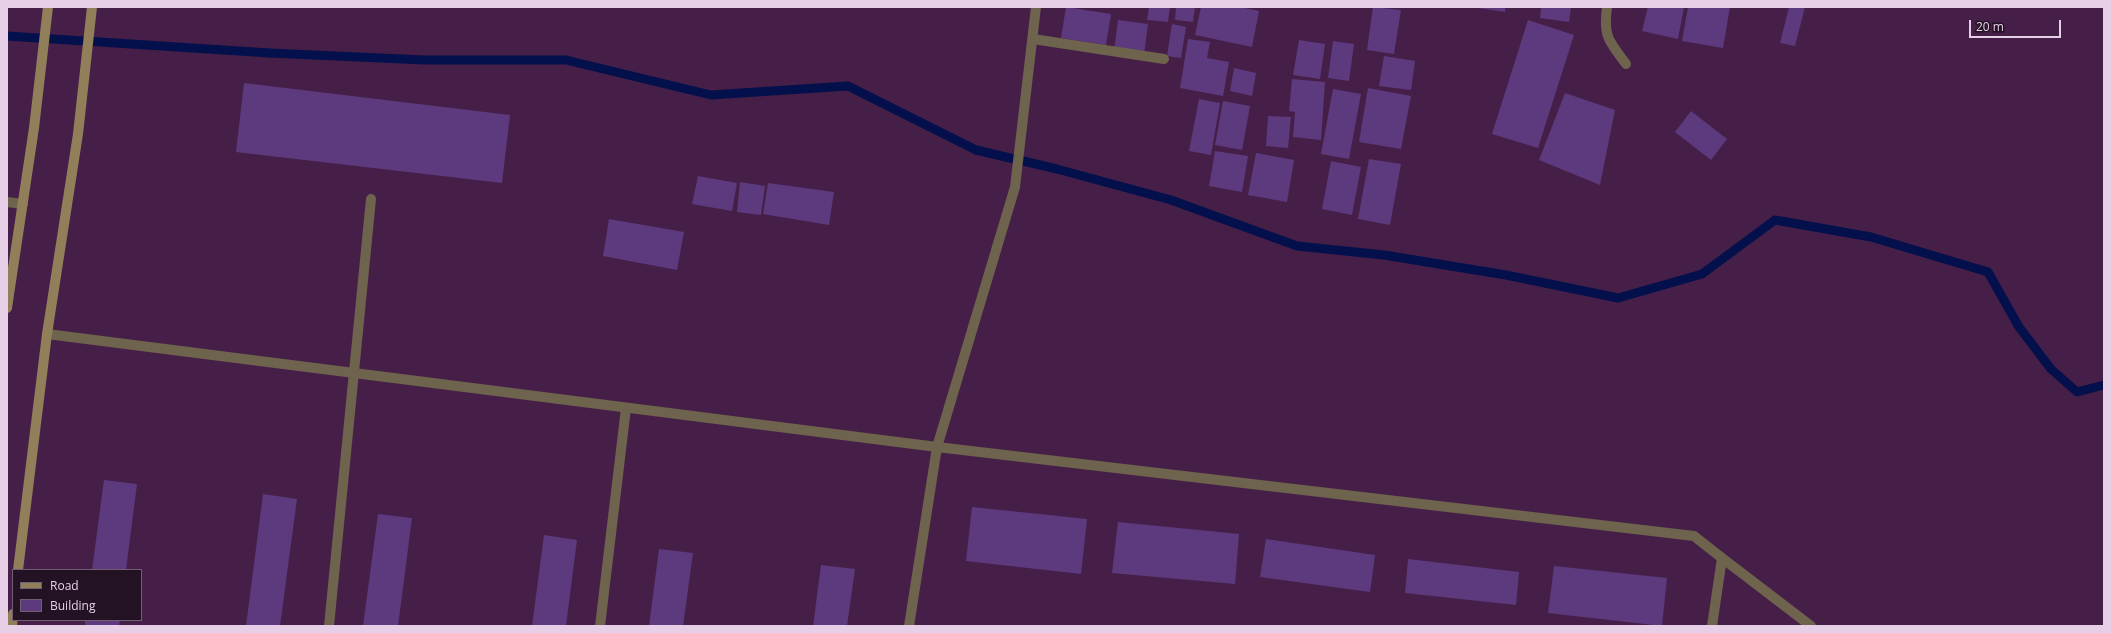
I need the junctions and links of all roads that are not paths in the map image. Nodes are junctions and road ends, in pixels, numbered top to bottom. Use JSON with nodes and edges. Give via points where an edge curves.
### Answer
{"nodes":[{"id":1,"x":48,"y":7,"type":"edge"},
{"id":2,"x":92,"y":7,"type":"edge"},
{"id":3,"x":1036,"y":7,"type":"edge"},
{"id":4,"x":1607,"y":7,"type":"edge"},
{"id":5,"x":1033,"y":38,"type":"junction"},
{"id":6,"x":1164,"y":59,"type":"dead end"},
{"id":7,"x":1626,"y":64,"type":"dead end"},
{"id":8,"x":371,"y":199,"type":"dead end"},
{"id":9,"x":7,"y":202,"type":"edge"},
{"id":10,"x":23,"y":204,"type":"junction"},
{"id":11,"x":7,"y":308,"type":"edge"},
{"id":12,"x":47,"y":334,"type":"junction"},
{"id":13,"x":355,"y":373,"type":"junction"},
{"id":14,"x":626,"y":408,"type":"junction"},
{"id":15,"x":936,"y":447,"type":"junction"},
{"id":16,"x":1722,"y":558,"type":"junction"},
{"id":17,"x":18,"y":569,"type":"edge"},
{"id":18,"x":329,"y":626,"type":"edge"},
{"id":19,"x":600,"y":626,"type":"edge"},
{"id":20,"x":910,"y":626,"type":"edge"},
{"id":21,"x":1712,"y":626,"type":"edge"},
{"id":22,"x":1811,"y":626,"type":"edge"}],
"edges":[{"from":1,"to":10,"type":"main road"},
{"from":2,"to":12,"type":"main road","via":[[78,134]]},
{"from":3,"to":5,"type":"street"},
{"from":4,"to":7,"type":"street","via":[[1606,36]]},
{"from":5,"to":6,"type":"street"},
{"from":5,"to":15,"type":"street","via":[[1015,188]]},
{"from":8,"to":13,"type":"street"},
{"from":9,"to":10,"type":"street"},
{"from":10,"to":11,"type":"main road"},
{"from":12,"to":13,"type":"street"},
{"from":12,"to":17,"type":"main road"},
{"from":13,"to":14,"type":"street"},
{"from":13,"to":18,"type":"street"},
{"from":14,"to":15,"type":"street"},
{"from":14,"to":19,"type":"street"},
{"from":15,"to":16,"type":"street","via":[[1694,536]]},
{"from":15,"to":20,"type":"street"},
{"from":16,"to":21,"type":"street"},
{"from":16,"to":22,"type":"street"}]}
